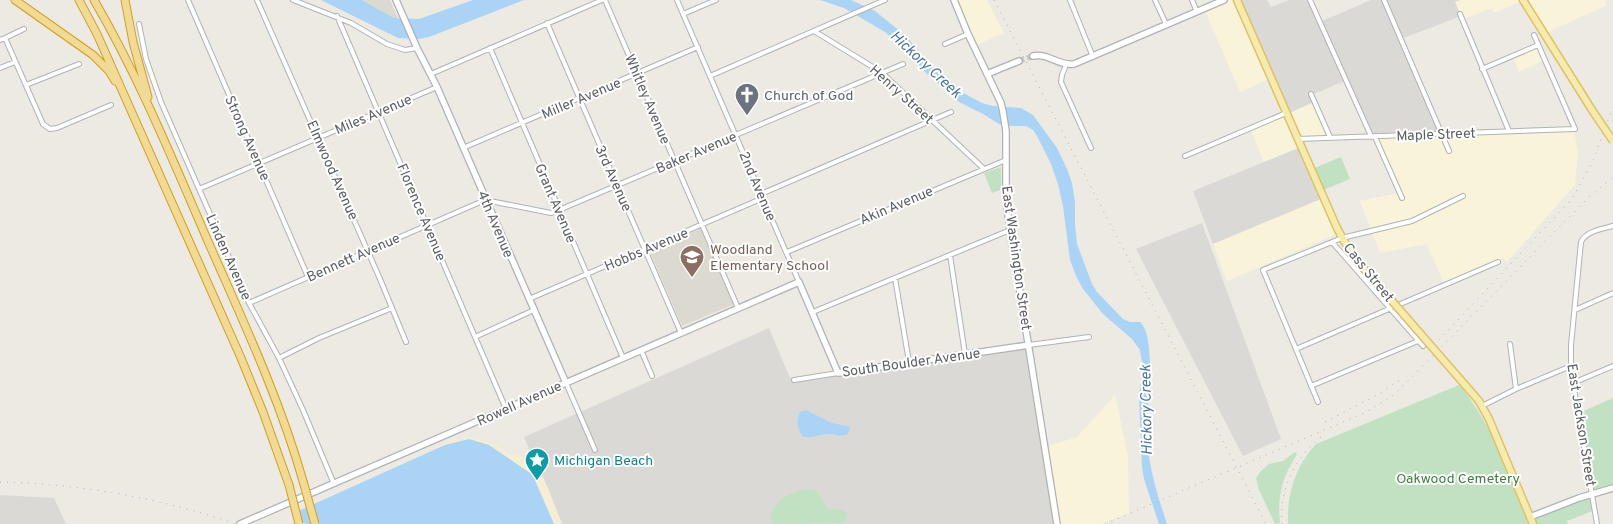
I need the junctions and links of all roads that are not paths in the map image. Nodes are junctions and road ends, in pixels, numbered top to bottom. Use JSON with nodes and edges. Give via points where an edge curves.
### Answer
{"nodes":[{"id":1,"x":79,"y":0,"type":"edge"},
{"id":2,"x":94,"y":0,"type":"edge"},
{"id":3,"x":125,"y":0,"type":"edge"},
{"id":4,"x":188,"y":0,"type":"edge"},
{"id":5,"x":257,"y":0,"type":"edge"},
{"id":6,"x":293,"y":0,"type":"edge"},
{"id":7,"x":396,"y":0,"type":"edge"},
{"id":8,"x":603,"y":0,"type":"edge"},
{"id":9,"x":677,"y":0,"type":"edge"},
{"id":10,"x":716,"y":0,"type":"edge"},
{"id":11,"x":885,"y":0,"type":"edge"},
{"id":12,"x":954,"y":0,"type":"edge"},
{"id":13,"x":1070,"y":0,"type":"edge"},
{"id":14,"x":1155,"y":0,"type":"edge"},
{"id":15,"x":1192,"y":0,"type":"edge"},
{"id":16,"x":1224,"y":0,"type":"edge"},
{"id":17,"x":1237,"y":0,"type":"edge"},
{"id":18,"x":1310,"y":0,"type":"edge"},
{"id":19,"x":1384,"y":0,"type":"edge"},
{"id":20,"x":1524,"y":0,"type":"edge"},
{"id":21,"x":14,"y":1,"type":"edge"},
{"id":22,"x":1197,"y":12,"type":"junction"},
{"id":23,"x":683,"y":14,"type":"junction"},
{"id":24,"x":1460,"y":14,"type":"dead end"},
{"id":25,"x":336,"y":16,"type":"junction"},
{"id":26,"x":546,"y":23,"type":"junction"},
{"id":27,"x":139,"y":24,"type":"dead end"},
{"id":28,"x":1166,"y":24,"type":"junction"},
{"id":29,"x":24,"y":29,"type":"dead end"},
{"id":30,"x":814,"y":31,"type":"junction"},
{"id":31,"x":968,"y":34,"type":"junction"},
{"id":32,"x":1534,"y":35,"type":"dead end"},
{"id":33,"x":2,"y":39,"type":"edge"},
{"id":34,"x":945,"y":44,"type":"dead end"},
{"id":35,"x":1538,"y":45,"type":"junction"},
{"id":36,"x":698,"y":47,"type":"junction"},
{"id":37,"x":417,"y":48,"type":"junction"},
{"id":38,"x":490,"y":48,"type":"junction"},
{"id":39,"x":1033,"y":56,"type":"tunnel mouth"},
{"id":40,"x":1093,"y":57,"type":"junction"},
{"id":41,"x":15,"y":62,"type":"junction"},
{"id":42,"x":1019,"y":62,"type":"tunnel mouth"},
{"id":43,"x":79,"y":64,"type":"dead end"},
{"id":44,"x":903,"y":64,"type":"dead end"},
{"id":45,"x":1066,"y":65,"type":"junction"},
{"id":46,"x":0,"y":68,"type":"edge"},
{"id":47,"x":1482,"y":69,"type":"junction"},
{"id":48,"x":881,"y":72,"type":"junction"},
{"id":49,"x":431,"y":74,"type":"junction"},
{"id":50,"x":637,"y":74,"type":"junction"},
{"id":51,"x":987,"y":74,"type":"junction"},
{"id":52,"x":710,"y":76,"type":"junction"},
{"id":53,"x":26,"y":85,"type":"junction"},
{"id":54,"x":437,"y":87,"type":"junction"},
{"id":55,"x":1311,"y":94,"type":"dead end"},
{"id":56,"x":579,"y":99,"type":"junction"},
{"id":57,"x":111,"y":106,"type":"dead end"},
{"id":58,"x":130,"y":107,"type":"junction"},
{"id":59,"x":951,"y":112,"type":"dead end"},
{"id":60,"x":378,"y":113,"type":"junction"},
{"id":61,"x":1286,"y":113,"type":"junction"},
{"id":62,"x":153,"y":114,"type":"junction"},
{"id":63,"x":931,"y":120,"type":"junction"},
{"id":64,"x":522,"y":124,"type":"junction"},
{"id":65,"x":1509,"y":131,"type":"junction"},
{"id":66,"x":736,"y":134,"type":"junction"},
{"id":67,"x":1442,"y":134,"type":"junction"},
{"id":68,"x":1330,"y":137,"type":"junction"},
{"id":69,"x":1373,"y":137,"type":"junction"},
{"id":70,"x":319,"y":138,"type":"junction"},
{"id":71,"x":1298,"y":138,"type":"junction"},
{"id":72,"x":1613,"y":141,"type":"edge"},
{"id":73,"x":464,"y":148,"type":"junction"},
{"id":74,"x":1090,"y":148,"type":"dead end"},
{"id":75,"x":1449,"y":151,"type":"dead end"},
{"id":76,"x":1185,"y":156,"type":"dead end"},
{"id":77,"x":1006,"y":160,"type":"junction"},
{"id":78,"x":674,"y":161,"type":"junction"},
{"id":79,"x":259,"y":163,"type":"junction"},
{"id":80,"x":983,"y":168,"type":"junction"},
{"id":81,"x":617,"y":185,"type":"junction"},
{"id":82,"x":199,"y":189,"type":"junction"},
{"id":83,"x":762,"y":196,"type":"junction"},
{"id":84,"x":1463,"y":196,"type":"dead end"},
{"id":85,"x":1402,"y":198,"type":"dead end"},
{"id":86,"x":485,"y":200,"type":"junction"},
{"id":87,"x":559,"y":210,"type":"junction"},
{"id":88,"x":702,"y":224,"type":"junction"},
{"id":89,"x":427,"y":225,"type":"junction"},
{"id":90,"x":1613,"y":226,"type":"edge"},
{"id":91,"x":1010,"y":230,"type":"junction"},
{"id":92,"x":1343,"y":240,"type":"junction"},
{"id":93,"x":1332,"y":242,"type":"junction"},
{"id":94,"x":644,"y":249,"type":"junction"},
{"id":95,"x":368,"y":251,"type":"junction"},
{"id":96,"x":787,"y":252,"type":"junction"},
{"id":97,"x":950,"y":255,"type":"junction"},
{"id":98,"x":1498,"y":262,"type":"dead end"},
{"id":99,"x":587,"y":274,"type":"junction"},
{"id":100,"x":308,"y":277,"type":"junction"},
{"id":101,"x":895,"y":278,"type":"junction"},
{"id":102,"x":799,"y":282,"type":"junction"},
{"id":103,"x":1613,"y":293,"type":"edge"},
{"id":104,"x":529,"y":299,"type":"junction"},
{"id":105,"x":249,"y":303,"type":"junction"},
{"id":106,"x":392,"y":308,"type":"junction"},
{"id":107,"x":738,"y":308,"type":"junction"},
{"id":108,"x":1390,"y":308,"type":"junction"},
{"id":109,"x":534,"y":310,"type":"junction"},
{"id":110,"x":1575,"y":310,"type":"junction"},
{"id":111,"x":813,"y":312,"type":"junction"},
{"id":112,"x":681,"y":333,"type":"junction"},
{"id":113,"x":475,"y":337,"type":"junction"},
{"id":114,"x":1089,"y":337,"type":"dead end"},
{"id":115,"x":1418,"y":341,"type":"junction"},
{"id":116,"x":406,"y":342,"type":"dead end"},
{"id":117,"x":1510,"y":344,"type":"dead end"},
{"id":118,"x":1029,"y":345,"type":"junction"},
{"id":119,"x":1423,"y":346,"type":"dead end"},
{"id":120,"x":1296,"y":349,"type":"junction"},
{"id":121,"x":641,"y":350,"type":"junction"},
{"id":122,"x":965,"y":354,"type":"junction"},
{"id":123,"x":279,"y":358,"type":"junction"},
{"id":124,"x":623,"y":358,"type":"junction"},
{"id":125,"x":909,"y":362,"type":"junction"},
{"id":126,"x":1571,"y":366,"type":"junction"},
{"id":127,"x":1613,"y":366,"type":"edge"},
{"id":128,"x":838,"y":373,"type":"junction"},
{"id":129,"x":652,"y":376,"type":"dead end"},
{"id":130,"x":794,"y":380,"type":"dead end"},
{"id":131,"x":566,"y":383,"type":"junction"},
{"id":132,"x":1573,"y":383,"type":"junction"},
{"id":133,"x":1311,"y":386,"type":"junction"},
{"id":134,"x":1516,"y":389,"type":"junction"},
{"id":135,"x":1318,"y":402,"type":"dead end"},
{"id":136,"x":1480,"y":404,"type":"junction"},
{"id":137,"x":506,"y":409,"type":"junction"},
{"id":138,"x":595,"y":450,"type":"dead end"},
{"id":139,"x":334,"y":484,"type":"junction"},
{"id":140,"x":1613,"y":488,"type":"edge"},
{"id":141,"x":1592,"y":494,"type":"junction"},
{"id":142,"x":1532,"y":521,"type":"edge"},
{"id":143,"x":240,"y":524,"type":"edge"},
{"id":144,"x":299,"y":524,"type":"edge"},
{"id":145,"x":315,"y":524,"type":"edge"},
{"id":146,"x":1057,"y":524,"type":"edge"},
{"id":147,"x":1597,"y":524,"type":"edge"}],
"edges":[{"from":1,"to":58,"type":"highway"},
{"from":2,"to":62,"type":"highway"},
{"from":3,"to":62,"type":"highway"},
{"from":4,"to":79,"type":"street","name":"Strong Avenue"},
{"from":5,"to":70,"type":"street","name":"Elmwood Avenue"},
{"from":6,"to":25,"type":"street"},
{"from":7,"to":37,"type":"street","name":"4th Avenue"},
{"from":8,"to":26,"type":"street"},
{"from":8,"to":50,"type":"street","name":"Whitley Avenue"},
{"from":9,"to":23,"type":"street","name":"2nd Avenue"},
{"from":10,"to":23,"type":"street"},
{"from":11,"to":30,"type":"street"},
{"from":12,"to":31,"type":"street","name":"East Washington Street"},
{"from":13,"to":40,"type":"street"},
{"from":14,"to":28,"type":"street"},
{"from":15,"to":22,"type":"street"},
{"from":16,"to":22,"type":"street"},
{"from":17,"to":61,"type":"main road","name":"Cass Street"},
{"from":18,"to":69,"type":"street"},
{"from":19,"to":67,"type":"street"},
{"from":20,"to":72,"type":"main road","bridge":true},
{"from":21,"to":58,"type":"highway","via":[[93,55],[108,71]]},
{"from":22,"to":28,"type":"street"},
{"from":23,"to":36,"type":"street","name":"2nd Avenue"},
{"from":24,"to":47,"type":"street"},
{"from":25,"to":37,"type":"street","via":[[387,44],[405,50]]},
{"from":25,"to":60,"type":"street","name":"Florence Avenue"},
{"from":26,"to":38,"type":"street"},
{"from":26,"to":56,"type":"street","name":"3rd Avenue"},
{"from":27,"to":82,"type":"street","name":"Linden Avenue","via":[[156,89]]},
{"from":28,"to":40,"type":"street"},
{"from":29,"to":33,"type":"street"},
{"from":30,"to":48,"type":"street","name":"Henry Street"},
{"from":30,"to":52,"type":"street"},
{"from":31,"to":34,"type":"street"},
{"from":31,"to":51,"type":"street","name":"East Washington Street"},
{"from":32,"to":35,"type":"street"},
{"from":33,"to":41,"type":"street"},
{"from":35,"to":47,"type":"street"},
{"from":35,"to":65,"type":"street","name":"Maple Street","via":[[1575,129]]},
{"from":36,"to":50,"type":"street","name":"Miller Avenue"},
{"from":36,"to":52,"type":"street","name":"2nd Avenue"},
{"from":37,"to":49,"type":"street","name":"4th Avenue"},
{"from":38,"to":49,"type":"street"},
{"from":38,"to":64,"type":"street","name":"Grant Avenue"},
{"from":39,"to":45,"type":"street","via":[[1046,56]]},
{"from":40,"to":45,"type":"street"},
{"from":41,"to":46,"type":"street"},
{"from":41,"to":53,"type":"street"},
{"from":42,"to":51,"type":"street"},
{"from":43,"to":53,"type":"street"},
{"from":44,"to":48,"type":"street","name":"Baker Avenue"},
{"from":45,"to":74,"type":"street","via":[[1061,82]]},
{"from":47,"to":65,"type":"street"},
{"from":48,"to":63,"type":"street","name":"Henry Street"},
{"from":48,"to":66,"type":"street","name":"Baker Avenue"},
{"from":49,"to":54,"type":"street","name":"4th Avenue"},
{"from":50,"to":56,"type":"street","name":"Miller Avenue"},
{"from":50,"to":78,"type":"street","name":"Whitley Avenue"},
{"from":51,"to":77,"type":"street","name":"East Washington Street","via":[[1001,102]]},
{"from":52,"to":66,"type":"street","name":"2nd Avenue"},
{"from":53,"to":57,"type":"street","via":[[43,124],[50,129]]},
{"from":54,"to":60,"type":"street","name":"Miles Avenue"},
{"from":54,"to":73,"type":"street","name":"4th Avenue"},
{"from":55,"to":68,"type":"street"},
{"from":56,"to":64,"type":"street","name":"Miller Avenue"},
{"from":56,"to":81,"type":"street","name":"3rd Avenue"},
{"from":58,"to":144,"type":"highway","bridge":true,"via":[[264,412]]},
{"from":59,"to":63,"type":"street","name":"Hobbs Avenue"},
{"from":60,"to":70,"type":"street","name":"Miles Avenue"},
{"from":60,"to":89,"type":"street","name":"Florence Avenue"},
{"from":61,"to":71,"type":"main road","name":"Cass Street"},
{"from":61,"to":76,"type":"street"},
{"from":62,"to":145,"type":"highway","bridge":true,"via":[[278,404]]},
{"from":63,"to":80,"type":"street","name":"Henry Street"},
{"from":63,"to":83,"type":"street","name":"Hobbs Avenue"},
{"from":64,"to":73,"type":"street","name":"Miller Avenue"},
{"from":64,"to":87,"type":"street","name":"Grant Avenue"},
{"from":65,"to":67,"type":"street","name":"Maple Street"},
{"from":66,"to":78,"type":"street","name":"Baker Avenue"},
{"from":66,"to":83,"type":"street","name":"2nd Avenue"},
{"from":67,"to":69,"type":"street","name":"Maple Street"},
{"from":67,"to":75,"type":"street"},
{"from":68,"to":69,"type":"street","name":"Maple Street"},
{"from":68,"to":71,"type":"street","name":"Maple Street"},
{"from":69,"to":85,"type":"street"},
{"from":70,"to":79,"type":"street","name":"Miles Avenue"},
{"from":70,"to":95,"type":"street","name":"Elmwood Avenue"},
{"from":71,"to":92,"type":"main road","name":"Cass Street"},
{"from":73,"to":86,"type":"street","name":"4th Avenue"},
{"from":77,"to":80,"type":"street","name":"Akin Avenue"},
{"from":77,"to":91,"type":"street","name":"East Washington Street"},
{"from":78,"to":81,"type":"street","name":"Baker Avenue"},
{"from":78,"to":88,"type":"street","name":"Whitley Avenue"},
{"from":79,"to":82,"type":"street","name":"Miles Avenue"},
{"from":79,"to":100,"type":"street","name":"Strong Avenue"},
{"from":80,"to":96,"type":"street","name":"Akin Avenue"},
{"from":81,"to":87,"type":"street","name":"Baker Avenue"},
{"from":81,"to":94,"type":"street","name":"3rd Avenue"},
{"from":82,"to":105,"type":"street","name":"Linden Avenue"},
{"from":83,"to":88,"type":"street","name":"Hobbs Avenue"},
{"from":83,"to":96,"type":"street","name":"2nd Avenue"},
{"from":84,"to":92,"type":"street","via":[[1412,221]]},
{"from":86,"to":87,"type":"street","name":"Baker Avenue","via":[[551,213]]},
{"from":86,"to":89,"type":"street","name":"Bennett Avenue"},
{"from":86,"to":104,"type":"street","name":"4th Avenue"},
{"from":87,"to":99,"type":"street","name":"Grant Avenue"},
{"from":88,"to":94,"type":"street","name":"Hobbs Avenue"},
{"from":88,"to":107,"type":"street","name":"Whitley Avenue"},
{"from":89,"to":95,"type":"street","name":"Bennett Avenue"},
{"from":89,"to":113,"type":"street","name":"Florence Avenue"},
{"from":90,"to":110,"type":"street","name":"East Jackson Street","via":[[1584,237],[1581,242]]},
{"from":91,"to":97,"type":"street"},
{"from":91,"to":118,"type":"street","name":"East Washington Street"},
{"from":92,"to":93,"type":"street"},
{"from":92,"to":136,"type":"main road","name":"Cass Street","bridge":true},
{"from":93,"to":108,"type":"street"},
{"from":93,"to":120,"type":"street","via":[[1263,270]]},
{"from":94,"to":99,"type":"street","name":"Hobbs Avenue"},
{"from":94,"to":112,"type":"street","name":"3rd Avenue"},
{"from":95,"to":100,"type":"street","name":"Bennett Avenue"},
{"from":95,"to":106,"type":"street","name":"Elmwood Avenue"},
{"from":96,"to":102,"type":"street","name":"2nd Avenue"},
{"from":97,"to":101,"type":"street"},
{"from":97,"to":122,"type":"street"},
{"from":98,"to":108,"type":"street"},
{"from":99,"to":104,"type":"street","name":"Hobbs Avenue"},
{"from":99,"to":124,"type":"street","name":"Grant Avenue"},
{"from":100,"to":105,"type":"street","name":"Bennett Avenue"},
{"from":101,"to":111,"type":"street"},
{"from":101,"to":125,"type":"street"},
{"from":102,"to":107,"type":"street","name":"Rowell Avenue"},
{"from":102,"to":111,"type":"street","name":"2nd Avenue"},
{"from":103,"to":110,"type":"street"},
{"from":104,"to":109,"type":"street","name":"4th Avenue"},
{"from":105,"to":123,"type":"street","name":"Linden Avenue"},
{"from":106,"to":116,"type":"street","name":"Elmwood Avenue"},
{"from":106,"to":123,"type":"street"},
{"from":107,"to":112,"type":"street","name":"Rowell Avenue"},
{"from":108,"to":115,"type":"street"},
{"from":108,"to":120,"type":"street"},
{"from":109,"to":113,"type":"street"},
{"from":109,"to":131,"type":"street","name":"4th Avenue"},
{"from":110,"to":126,"type":"street","name":"East Jackson Street"},
{"from":111,"to":128,"type":"street","name":"2nd Avenue"},
{"from":112,"to":121,"type":"street","name":"Rowell Avenue"},
{"from":113,"to":137,"type":"street","name":"Florence Avenue"},
{"from":114,"to":118,"type":"street"},
{"from":115,"to":119,"type":"street"},
{"from":115,"to":133,"type":"street"},
{"from":117,"to":134,"type":"street"},
{"from":118,"to":122,"type":"street","name":"South Boulder Avenue"},
{"from":118,"to":146,"type":"street","name":"East Washington Street"},
{"from":120,"to":133,"type":"street"},
{"from":121,"to":124,"type":"street","name":"Rowell Avenue"},
{"from":121,"to":129,"type":"street"},
{"from":122,"to":125,"type":"street","name":"South Boulder Avenue"},
{"from":123,"to":139,"type":"street","name":"Linden Avenue"},
{"from":124,"to":131,"type":"street","name":"Rowell Avenue"},
{"from":125,"to":128,"type":"street","name":"South Boulder Avenue"},
{"from":126,"to":132,"type":"street","name":"East Jackson Street"},
{"from":126,"to":134,"type":"street"},
{"from":127,"to":132,"type":"street"},
{"from":128,"to":130,"type":"street","name":"South Boulder Avenue"},
{"from":131,"to":137,"type":"street","name":"Rowell Avenue"},
{"from":131,"to":138,"type":"street","name":"4th Avenue"},
{"from":132,"to":141,"type":"street","name":"East Jackson Street"},
{"from":133,"to":135,"type":"street"},
{"from":134,"to":136,"type":"street"},
{"from":136,"to":142,"type":"main road","name":"Cass Street"},
{"from":137,"to":139,"type":"street","name":"Rowell Avenue"},
{"from":139,"to":143,"type":"street","name":"Rowell Avenue"},
{"from":140,"to":141,"type":"street"},
{"from":141,"to":142,"type":"street"},
{"from":141,"to":147,"type":"street","name":"East Jackson Street"}]}
